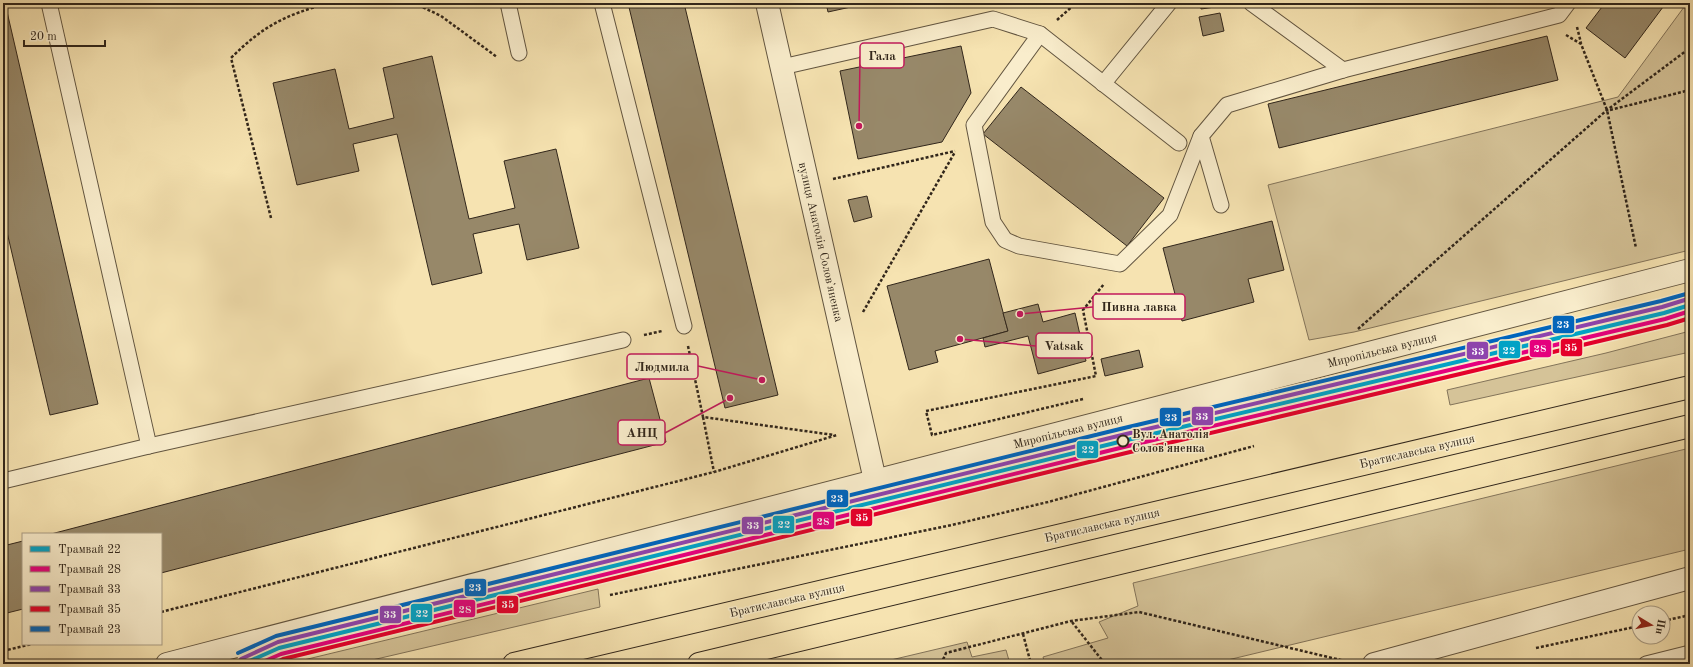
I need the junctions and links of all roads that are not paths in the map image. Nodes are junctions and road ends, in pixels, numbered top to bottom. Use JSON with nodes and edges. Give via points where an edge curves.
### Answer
{"nodes":[{"id":1,"x":49,"y":3,"type":"edge"},
{"id":2,"x":508,"y":3,"type":"edge"},
{"id":3,"x":602,"y":3,"type":"edge"},
{"id":4,"x":767,"y":3,"type":"edge"},
{"id":5,"x":1169,"y":3,"type":"edge"},
{"id":6,"x":1251,"y":3,"type":"edge"},
{"id":7,"x":1568,"y":3,"type":"edge"},
{"id":8,"x":1040,"y":34,"type":"junction"},
{"id":9,"x":519,"y":53,"type":"road end"},
{"id":10,"x":782,"y":67,"type":"junction"},
{"id":11,"x":1343,"y":70,"type":"junction"},
{"id":12,"x":1104,"y":84,"type":"junction"},
{"id":13,"x":1200,"y":136,"type":"junction"},
{"id":14,"x":1179,"y":144,"type":"dead end"},
{"id":15,"x":1221,"y":205,"type":"dead end"},
{"id":16,"x":1690,"y":270,"type":"edge"},
{"id":17,"x":684,"y":326,"type":"road end"},
{"id":18,"x":623,"y":340,"type":"road end"},
{"id":19,"x":1690,"y":387,"type":"edge"},
{"id":20,"x":1690,"y":426,"type":"edge"},
{"id":21,"x":149,"y":446,"type":"junction"},
{"id":22,"x":875,"y":480,"type":"junction"},
{"id":23,"x":3,"y":481,"type":"edge"},
{"id":24,"x":1690,"y":578,"type":"edge"},
{"id":25,"x":1690,"y":654,"type":"edge"},
{"id":26,"x":167,"y":664,"type":"edge"},
{"id":27,"x":514,"y":664,"type":"edge"},
{"id":28,"x":699,"y":664,"type":"edge"},
{"id":29,"x":1374,"y":664,"type":"edge"},
{"id":30,"x":1646,"y":664,"type":"edge"}],
"edges":[{"from":1,"to":21,"type":"lane"},
{"from":2,"to":9,"type":"lane"},
{"from":3,"to":17,"type":"lane"},
{"from":4,"to":10,"type":"street","name":"вулиця Анатолія Соловʼяненка"},
{"from":5,"to":12,"type":"lane"},
{"from":6,"to":11,"type":"lane"},
{"from":7,"to":11,"type":"lane","via":[[1559,14],[1539,20]]},
{"from":8,"to":10,"type":"lane","via":[[993,19]]},
{"from":8,"to":12,"type":"lane"},
{"from":8,"to":13,"type":"lane","via":[[974,125],[993,222],[1005,240],[1019,246],[1120,264],[1170,214]]},
{"from":10,"to":22,"type":"street","name":"вулиця Анатолія Соловʼяненка"},
{"from":11,"to":13,"type":"lane","via":[[1227,105]]},
{"from":12,"to":14,"type":"lane"},
{"from":13,"to":15,"type":"lane"},
{"from":16,"to":22,"type":"street","name":"Миропільська вулиця"},
{"from":18,"to":21,"type":"lane"},
{"from":19,"to":27,"type":"main road","name":"Братиславська вулиця"},
{"from":20,"to":28,"type":"main road"},
{"from":21,"to":23,"type":"lane"},
{"from":22,"to":26,"type":"street","name":"Миропільська вулиця"},
{"from":24,"to":29,"type":"street"},
{"from":25,"to":30,"type":"lane"}]}
